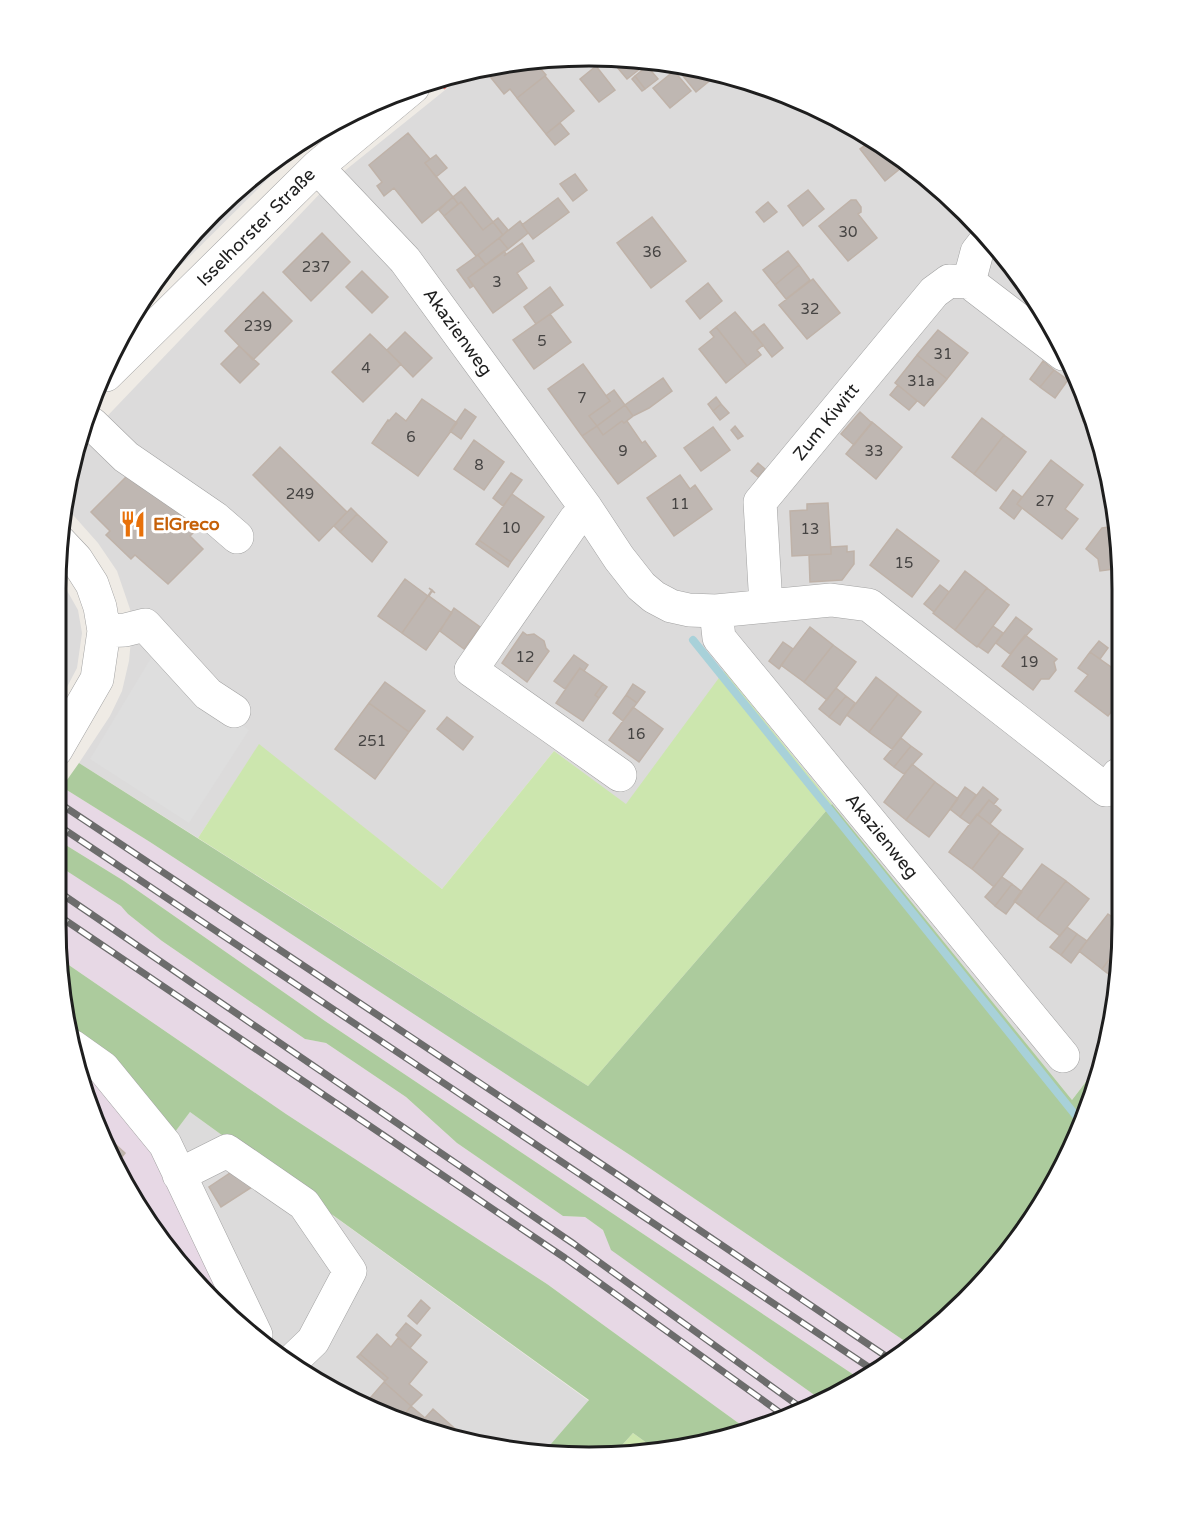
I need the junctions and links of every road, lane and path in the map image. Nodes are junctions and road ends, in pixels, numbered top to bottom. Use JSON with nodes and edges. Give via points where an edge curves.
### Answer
{"nodes":[{"id":1,"x":391,"y":105,"type":"edge"},
{"id":2,"x":317,"y":167,"type":"junction"},
{"id":3,"x":983,"y":245,"type":"edge"},
{"id":4,"x":969,"y":282,"type":"junction"},
{"id":5,"x":1051,"y":345,"type":"edge"},
{"id":6,"x":117,"y":364,"type":"edge"},
{"id":7,"x":93,"y":425,"type":"edge"},
{"id":8,"x":586,"y":508,"type":"junction"},
{"id":9,"x":237,"y":537,"type":"dead end"},
{"id":10,"x":67,"y":550,"type":"edge"},
{"id":11,"x":766,"y":606,"type":"junction"},
{"id":12,"x":716,"y":611,"type":"junction"},
{"id":13,"x":104,"y":631,"type":"junction"},
{"id":14,"x":234,"y":711,"type":"dead end"},
{"id":15,"x":66,"y":733,"type":"edge"},
{"id":16,"x":620,"y":775,"type":"dead end"},
{"id":17,"x":1112,"y":782,"type":"edge"},
{"id":18,"x":83,"y":1054,"type":"edge"},
{"id":19,"x":1063,"y":1056,"type":"dead end"},
{"id":20,"x":179,"y":1175,"type":"junction"},
{"id":21,"x":249,"y":1321,"type":"edge"},
{"id":22,"x":296,"y":1357,"type":"edge"}],
"edges":[{"from":1,"to":2,"type":"street","name":"Isselhorster Straße"},
{"from":2,"to":6,"type":"street","name":"Isselhorster Straße"},
{"from":2,"to":8,"type":"street","name":"Akazienweg","via":[[405,260]]},
{"from":3,"to":4,"type":"street"},
{"from":4,"to":5,"type":"street"},
{"from":4,"to":11,"type":"street","name":"Zum Kiwitt","via":[[949,281],[934,292],[760,502]]},
{"from":7,"to":9,"type":"street","via":[[126,457]]},
{"from":8,"to":12,"type":"street","name":"Akazienweg","via":[[619,558],[654,597],[671,606]]},
{"from":8,"to":16,"type":"street","via":[[471,670]]},
{"from":10,"to":13,"type":"street","via":[[92,584]]},
{"from":11,"to":12,"type":"street","name":"Akazienweg"},
{"from":11,"to":17,"type":"street","name":"Akazienweg","via":[[831,600],[868,605]]},
{"from":12,"to":19,"type":"street","name":"Akazienweg","via":[[719,638]]},
{"from":13,"to":14,"type":"street","via":[[145,625],[208,694]]},
{"from":13,"to":15,"type":"street","via":[[98,679]]},
{"from":18,"to":20,"type":"street","via":[[103,1068],[165,1144]]},
{"from":20,"to":21,"type":"street"},
{"from":20,"to":22,"type":"street","via":[[227,1152],[303,1204],[350,1271],[313,1341]]}]}
